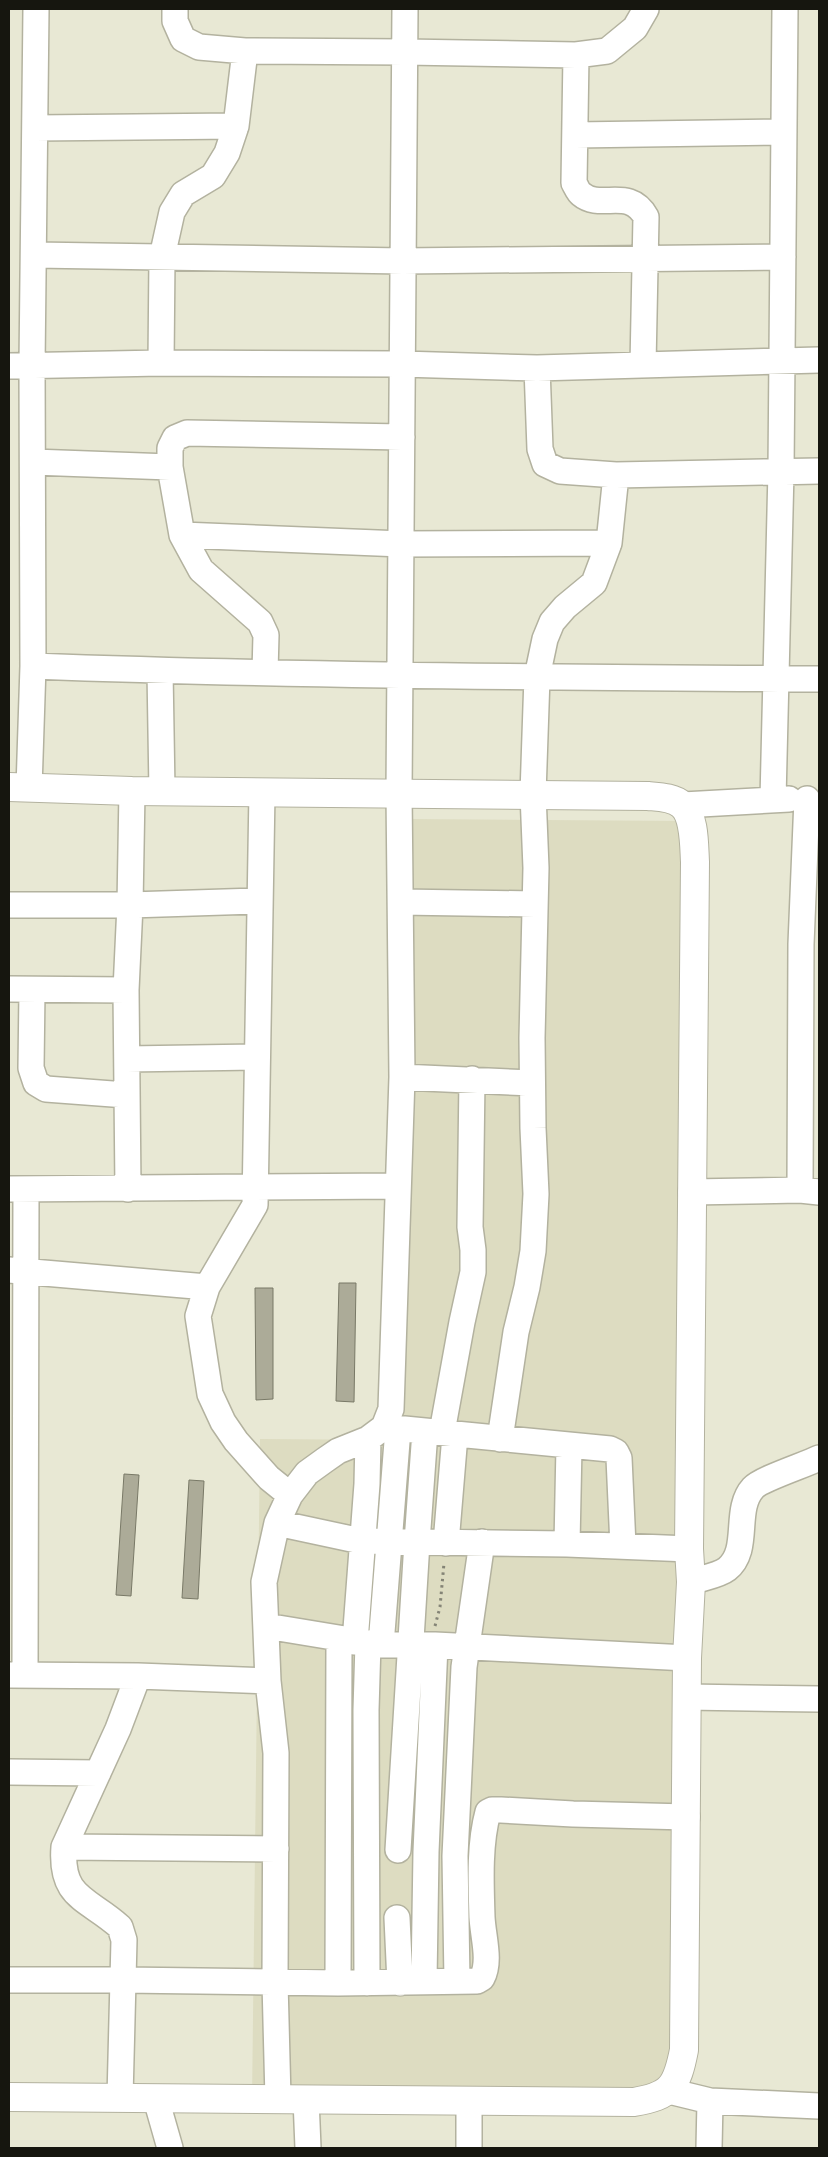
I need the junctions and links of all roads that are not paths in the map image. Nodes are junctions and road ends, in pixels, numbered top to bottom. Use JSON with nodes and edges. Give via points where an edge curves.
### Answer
{"nodes":[{"id":1,"x":36,"y":9,"type":"edge"},
{"id":2,"x":175,"y":9,"type":"edge"},
{"id":3,"x":405,"y":9,"type":"edge"},
{"id":4,"x":646,"y":9,"type":"edge"},
{"id":5,"x":785,"y":9,"type":"edge"},
{"id":6,"x":246,"y":51,"type":"junction"},
{"id":7,"x":405,"y":52,"type":"junction"},
{"id":8,"x":576,"y":55,"type":"junction"},
{"id":9,"x":236,"y":126,"type":"junction"},
{"id":10,"x":35,"y":128,"type":"junction"},
{"id":11,"x":784,"y":132,"type":"junction"},
{"id":12,"x":575,"y":135,"type":"junction"},
{"id":13,"x":34,"y":255,"type":"junction"},
{"id":14,"x":162,"y":257,"type":"junction"},
{"id":15,"x":783,"y":257,"type":"junction"},
{"id":16,"x":645,"y":259,"type":"junction"},
{"id":17,"x":403,"y":261,"type":"junction"},
{"id":18,"x":782,"y":360,"type":"junction"},
{"id":19,"x":819,"y":360,"type":"edge"},
{"id":20,"x":161,"y":363,"type":"junction"},
{"id":21,"x":402,"y":364,"type":"junction"},
{"id":22,"x":20,"y":365,"type":"edge"},
{"id":23,"x":643,"y":365,"type":"junction"},
{"id":24,"x":537,"y":368,"type":"junction"},
{"id":25,"x":402,"y":437,"type":"junction"},
{"id":26,"x":33,"y":462,"type":"junction"},
{"id":27,"x":170,"y":467,"type":"junction"},
{"id":28,"x":781,"y":471,"type":"junction"},
{"id":29,"x":819,"y":472,"type":"edge"},
{"id":30,"x":616,"y":475,"type":"junction"},
{"id":31,"x":182,"y":536,"type":"junction"},
{"id":32,"x":609,"y":543,"type":"junction"},
{"id":33,"x":402,"y":544,"type":"junction"},
{"id":34,"x":33,"y":666,"type":"junction"},
{"id":35,"x":160,"y":671,"type":"junction"},
{"id":36,"x":265,"y":672,"type":"junction"},
{"id":37,"x":400,"y":675,"type":"junction"},
{"id":38,"x":537,"y":677,"type":"junction"},
{"id":39,"x":776,"y":679,"type":"junction"},
{"id":40,"x":819,"y":679,"type":"edge"},
{"id":41,"x":19,"y":788,"type":"edge"},
{"id":42,"x":132,"y":791,"type":"junction"},
{"id":43,"x":162,"y":791,"type":"junction"},
{"id":44,"x":262,"y":792,"type":"junction"},
{"id":45,"x":399,"y":793,"type":"junction"},
{"id":46,"x":533,"y":794,"type":"junction"},
{"id":47,"x":773,"y":799,"type":"junction"},
{"id":48,"x":813,"y":799,"type":"edge"},
{"id":49,"x":682,"y":805,"type":"junction"},
{"id":50,"x":259,"y":901,"type":"junction"},
{"id":51,"x":401,"y":902,"type":"junction"},
{"id":52,"x":9,"y":904,"type":"edge"},
{"id":53,"x":535,"y":904,"type":"junction"},
{"id":54,"x":130,"y":905,"type":"junction"},
{"id":55,"x":20,"y":990,"type":"edge"},
{"id":56,"x":126,"y":990,"type":"junction"},
{"id":57,"x":258,"y":1057,"type":"junction"},
{"id":58,"x":127,"y":1059,"type":"junction"},
{"id":59,"x":402,"y":1077,"type":"junction"},
{"id":60,"x":472,"y":1079,"type":"junction"},
{"id":61,"x":532,"y":1083,"type":"junction"},
{"id":62,"x":126,"y":1095,"type":"junction"},
{"id":63,"x":398,"y":1186,"type":"junction"},
{"id":64,"x":257,"y":1187,"type":"junction"},
{"id":65,"x":128,"y":1188,"type":"junction"},
{"id":66,"x":17,"y":1189,"type":"edge"},
{"id":67,"x":809,"y":1191,"type":"edge"},
{"id":68,"x":691,"y":1192,"type":"junction"},
{"id":69,"x":18,"y":1270,"type":"edge"},
{"id":70,"x":207,"y":1287,"type":"junction"},
{"id":71,"x":383,"y":1432,"type":"junction"},
{"id":72,"x":441,"y":1433,"type":"junction"},
{"id":73,"x":500,"y":1439,"type":"junction"},
{"id":74,"x":569,"y":1446,"type":"junction"},
{"id":75,"x":819,"y":1458,"type":"edge"},
{"id":76,"x":290,"y":1495,"type":"junction"},
{"id":77,"x":277,"y":1523,"type":"junction"},
{"id":78,"x":390,"y":1540,"type":"junction"},
{"id":79,"x":362,"y":1541,"type":"junction"},
{"id":80,"x":416,"y":1542,"type":"junction"},
{"id":81,"x":482,"y":1542,"type":"junction"},
{"id":82,"x":446,"y":1543,"type":"junction"},
{"id":83,"x":567,"y":1544,"type":"junction"},
{"id":84,"x":623,"y":1546,"type":"junction"},
{"id":85,"x":689,"y":1549,"type":"junction"},
{"id":86,"x":690,"y":1582,"type":"junction"},
{"id":87,"x":266,"y":1626,"type":"junction"},
{"id":88,"x":361,"y":1642,"type":"junction"},
{"id":89,"x":423,"y":1645,"type":"junction"},
{"id":90,"x":468,"y":1648,"type":"junction"},
{"id":91,"x":687,"y":1658,"type":"junction"},
{"id":92,"x":17,"y":1675,"type":"edge"},
{"id":93,"x":138,"y":1676,"type":"junction"},
{"id":94,"x":268,"y":1681,"type":"junction"},
{"id":95,"x":686,"y":1697,"type":"junction"},
{"id":96,"x":819,"y":1698,"type":"edge"},
{"id":97,"x":9,"y":1772,"type":"edge"},
{"id":98,"x":98,"y":1773,"type":"junction"},
{"id":99,"x":687,"y":1817,"type":"junction"},
{"id":100,"x":64,"y":1846,"type":"junction"},
{"id":101,"x":367,"y":1849,"type":"junction"},
{"id":102,"x":276,"y":1850,"type":"junction"},
{"id":103,"x":398,"y":1850,"type":"junction"},
{"id":104,"x":426,"y":1852,"type":"junction"},
{"id":105,"x":455,"y":1856,"type":"junction"},
{"id":106,"x":482,"y":1856,"type":"junction"},
{"id":107,"x":368,"y":1917,"type":"junction"},
{"id":108,"x":424,"y":1917,"type":"junction"},
{"id":109,"x":397,"y":1918,"type":"junction"},
{"id":110,"x":9,"y":1980,"type":"edge"},
{"id":111,"x":124,"y":1980,"type":"junction"},
{"id":112,"x":457,"y":1981,"type":"junction"},
{"id":113,"x":275,"y":1982,"type":"junction"},
{"id":114,"x":412,"y":1982,"type":"junction"},
{"id":115,"x":367,"y":1983,"type":"junction"},
{"id":116,"x":338,"y":1984,"type":"junction"},
{"id":117,"x":669,"y":2091,"type":"junction"},
{"id":118,"x":9,"y":2096,"type":"edge"},
{"id":119,"x":120,"y":2098,"type":"junction"},
{"id":120,"x":156,"y":2099,"type":"junction"},
{"id":121,"x":278,"y":2099,"type":"junction"},
{"id":122,"x":306,"y":2099,"type":"junction"},
{"id":123,"x":469,"y":2101,"type":"junction"},
{"id":124,"x":710,"y":2102,"type":"junction"},
{"id":125,"x":819,"y":2106,"type":"edge"},
{"id":126,"x":170,"y":2148,"type":"edge"},
{"id":127,"x":308,"y":2148,"type":"edge"},
{"id":128,"x":469,"y":2148,"type":"edge"},
{"id":129,"x":709,"y":2148,"type":"edge"}],
"edges":[{"from":1,"to":10,"type":"street"},
{"from":2,"to":6,"type":"street","via":[[175,21],[184,39],[199,47]]},
{"from":3,"to":7,"type":"street"},
{"from":4,"to":8,"type":"street","via":[[635,28],[607,51]]},
{"from":5,"to":11,"type":"street"},
{"from":6,"to":7,"type":"street"},
{"from":6,"to":9,"type":"street"},
{"from":7,"to":8,"type":"street"},
{"from":7,"to":17,"type":"street"},
{"from":8,"to":12,"type":"street"},
{"from":9,"to":10,"type":"street"},
{"from":9,"to":14,"type":"street","via":[[227,153],[213,176],[183,194],[172,212]]},
{"from":10,"to":13,"type":"street"},
{"from":11,"to":12,"type":"street"},
{"from":11,"to":15,"type":"street"},
{"from":12,"to":16,"type":"street","via":[[574,184],[581,194],[595,199],[631,201],[641,208],[646,217]]},
{"from":13,"to":14,"type":"street"},
{"from":13,"to":22,"type":"street"},
{"from":14,"to":17,"type":"street"},
{"from":14,"to":20,"type":"street"},
{"from":15,"to":16,"type":"street"},
{"from":15,"to":18,"type":"street"},
{"from":16,"to":17,"type":"street"},
{"from":16,"to":23,"type":"street"},
{"from":17,"to":21,"type":"street"},
{"from":18,"to":19,"type":"street"},
{"from":18,"to":23,"type":"street"},
{"from":18,"to":28,"type":"street"},
{"from":20,"to":21,"type":"street"},
{"from":20,"to":22,"type":"street"},
{"from":21,"to":24,"type":"street"},
{"from":21,"to":25,"type":"street"},
{"from":22,"to":26,"type":"street"},
{"from":23,"to":24,"type":"street"},
{"from":24,"to":30,"type":"street","via":[[540,449],[545,464],[560,471]]},
{"from":25,"to":27,"type":"street","via":[[187,433],[175,438],[170,448]]},
{"from":25,"to":33,"type":"street"},
{"from":26,"to":27,"type":"street"},
{"from":26,"to":34,"type":"street"},
{"from":27,"to":31,"type":"street"},
{"from":28,"to":29,"type":"street"},
{"from":28,"to":30,"type":"street"},
{"from":28,"to":39,"type":"street"},
{"from":30,"to":32,"type":"street"},
{"from":31,"to":33,"type":"street"},
{"from":31,"to":36,"type":"street","via":[[201,570],[260,622],[266,636]]},
{"from":32,"to":33,"type":"street"},
{"from":32,"to":38,"type":"street","via":[[594,583],[552,622]]},
{"from":33,"to":37,"type":"street"},
{"from":34,"to":35,"type":"street"},
{"from":34,"to":41,"type":"street"},
{"from":35,"to":36,"type":"street"},
{"from":35,"to":43,"type":"street"},
{"from":36,"to":37,"type":"street"},
{"from":37,"to":38,"type":"street"},
{"from":37,"to":45,"type":"street"},
{"from":38,"to":39,"type":"street"},
{"from":38,"to":46,"type":"street"},
{"from":39,"to":40,"type":"street"},
{"from":39,"to":47,"type":"street"},
{"from":41,"to":42,"type":"main road"},
{"from":42,"to":43,"type":"main road"},
{"from":42,"to":54,"type":"street"},
{"from":43,"to":44,"type":"main road"},
{"from":44,"to":45,"type":"main road"},
{"from":44,"to":50,"type":"street"},
{"from":45,"to":46,"type":"main road"},
{"from":45,"to":51,"type":"street"},
{"from":46,"to":49,"type":"main road","via":[[648,796],[668,798]]},
{"from":46,"to":53,"type":"street"},
{"from":47,"to":48,"type":"street"},
{"from":47,"to":49,"type":"street"},
{"from":48,"to":67,"type":"street","via":[[801,944]]},
{"from":49,"to":68,"type":"main road","via":[[692,826],[695,862]]},
{"from":50,"to":54,"type":"street"},
{"from":50,"to":57,"type":"street"},
{"from":51,"to":53,"type":"street"},
{"from":51,"to":59,"type":"street"},
{"from":52,"to":54,"type":"street"},
{"from":53,"to":61,"type":"street"},
{"from":54,"to":56,"type":"street"},
{"from":55,"to":56,"type":"street"},
{"from":55,"to":62,"type":"street","via":[[36,1083],[46,1090]]},
{"from":56,"to":58,"type":"street"},
{"from":57,"to":58,"type":"street"},
{"from":57,"to":64,"type":"street"},
{"from":58,"to":62,"type":"street"},
{"from":59,"to":60,"type":"street"},
{"from":59,"to":63,"type":"street"},
{"from":60,"to":61,"type":"street"},
{"from":60,"to":72,"type":"street","via":[[470,1227],[473,1272]]},
{"from":61,"to":73,"type":"street","via":[[536,1194],[532,1251]]},
{"from":62,"to":65,"type":"street"},
{"from":63,"to":64,"type":"street"},
{"from":63,"to":71,"type":"street","via":[[390,1410]]},
{"from":64,"to":65,"type":"street"},
{"from":64,"to":70,"type":"street","via":[[255,1205]]},
{"from":65,"to":66,"type":"street"},
{"from":66,"to":69,"type":"street"},
{"from":67,"to":68,"type":"street"},
{"from":68,"to":85,"type":"main road"},
{"from":69,"to":70,"type":"street"},
{"from":69,"to":92,"type":"street"},
{"from":70,"to":76,"type":"street","via":[[198,1316],[210,1394],[236,1441],[269,1478]]},
{"from":71,"to":72,"type":"street"},
{"from":71,"to":76,"type":"street","via":[[338,1451],[307,1473]]},
{"from":71,"to":78,"type":"street"},
{"from":71,"to":79,"type":"street","via":[[367,1484]]},
{"from":72,"to":73,"type":"street"},
{"from":72,"to":80,"type":"street"},
{"from":72,"to":82,"type":"street"},
{"from":73,"to":74,"type":"street"},
{"from":74,"to":83,"type":"street"},
{"from":74,"to":84,"type":"street","via":[[616,1452],[619,1458]]},
{"from":75,"to":86,"type":"street","via":[[755,1485],[742,1508],[735,1560],[726,1570]]},
{"from":76,"to":77,"type":"street"},
{"from":77,"to":79,"type":"street"},
{"from":77,"to":87,"type":"street","via":[[264,1582]]},
{"from":78,"to":79,"type":"street"},
{"from":78,"to":80,"type":"street"},
{"from":78,"to":88,"type":"street"},
{"from":79,"to":88,"type":"street"},
{"from":80,"to":82,"type":"street"},
{"from":80,"to":89,"type":"street"},
{"from":81,"to":82,"type":"street"},
{"from":81,"to":83,"type":"street"},
{"from":81,"to":90,"type":"street"},
{"from":83,"to":84,"type":"street"},
{"from":84,"to":85,"type":"street"},
{"from":85,"to":86,"type":"main road"},
{"from":86,"to":91,"type":"main road"},
{"from":87,"to":88,"type":"street"},
{"from":87,"to":94,"type":"street"},
{"from":88,"to":89,"type":"street"},
{"from":88,"to":101,"type":"street","via":[[366,1710]]},
{"from":88,"to":116,"type":"street"},
{"from":89,"to":90,"type":"street"},
{"from":89,"to":103,"type":"street"},
{"from":89,"to":104,"type":"street"},
{"from":90,"to":91,"type":"street"},
{"from":90,"to":105,"type":"street","via":[[464,1667]]},
{"from":91,"to":95,"type":"main road"},
{"from":92,"to":93,"type":"street"},
{"from":93,"to":94,"type":"street"},
{"from":93,"to":98,"type":"street"},
{"from":94,"to":102,"type":"street","via":[[276,1752]]},
{"from":95,"to":96,"type":"street"},
{"from":95,"to":99,"type":"main road"},
{"from":97,"to":98,"type":"street"},
{"from":98,"to":100,"type":"street"},
{"from":99,"to":106,"type":"street","via":[[492,1810],[486,1817]]},
{"from":99,"to":117,"type":"main road","via":[[684,2050]]},
{"from":100,"to":102,"type":"street"},
{"from":100,"to":111,"type":"street","via":[[63,1863],[68,1882],[80,1899],[120,1927],[124,1940]]},
{"from":101,"to":103,"type":"street"},
{"from":101,"to":107,"type":"street"},
{"from":102,"to":113,"type":"street"},
{"from":103,"to":104,"type":"street"},
{"from":104,"to":105,"type":"street"},
{"from":104,"to":108,"type":"street"},
{"from":105,"to":106,"type":"street"},
{"from":105,"to":112,"type":"street"},
{"from":106,"to":112,"type":"street","via":[[485,1972],[477,1981]]},
{"from":107,"to":109,"type":"street"},
{"from":107,"to":115,"type":"street"},
{"from":108,"to":109,"type":"street"},
{"from":108,"to":114,"type":"street"},
{"from":109,"to":114,"type":"street"},
{"from":110,"to":111,"type":"street"},
{"from":111,"to":113,"type":"street"},
{"from":111,"to":119,"type":"street"},
{"from":112,"to":114,"type":"street"},
{"from":113,"to":116,"type":"street"},
{"from":113,"to":121,"type":"street"},
{"from":114,"to":115,"type":"street"},
{"from":115,"to":116,"type":"street"},
{"from":117,"to":123,"type":"main road","via":[[654,2099],[634,2102]]},
{"from":117,"to":124,"type":"street"},
{"from":118,"to":119,"type":"main road"},
{"from":119,"to":120,"type":"main road"},
{"from":120,"to":121,"type":"main road"},
{"from":120,"to":126,"type":"street"},
{"from":121,"to":122,"type":"main road"},
{"from":122,"to":123,"type":"main road"},
{"from":122,"to":127,"type":"street"},
{"from":123,"to":128,"type":"street"},
{"from":124,"to":125,"type":"street"},
{"from":124,"to":129,"type":"street"}]}
